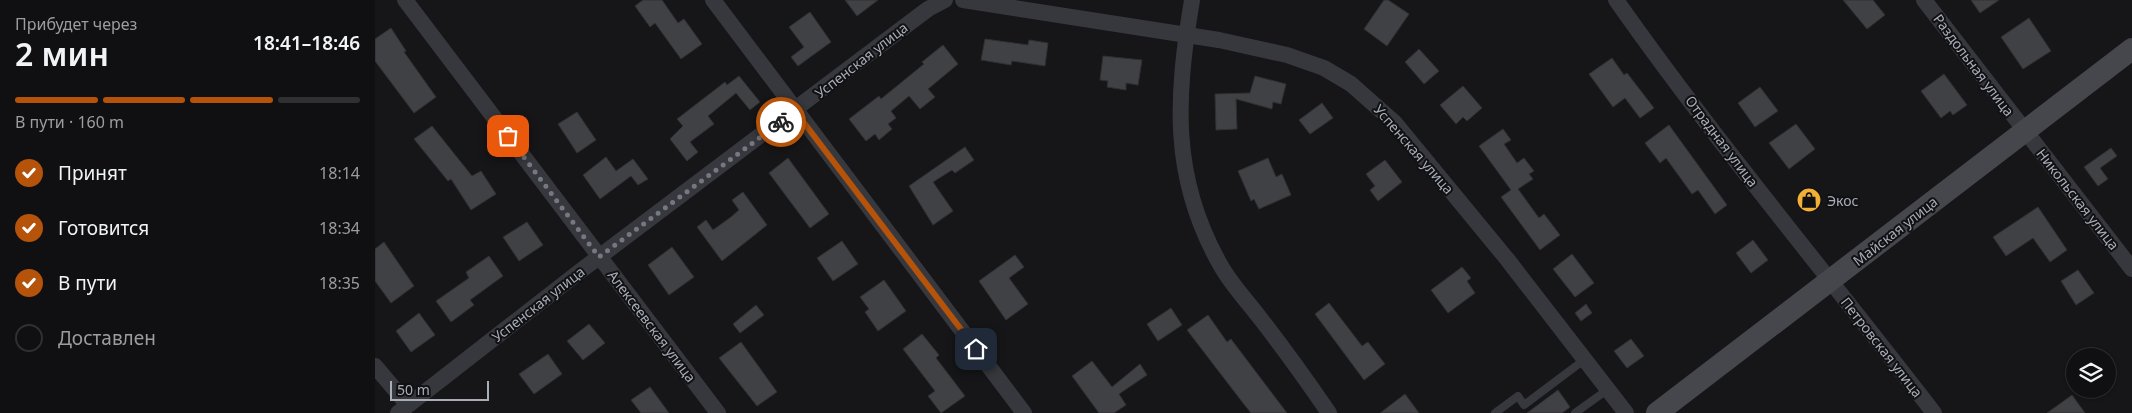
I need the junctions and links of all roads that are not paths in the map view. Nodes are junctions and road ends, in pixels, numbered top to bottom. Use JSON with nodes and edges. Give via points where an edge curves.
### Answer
{"nodes":[{"id":1,"x":405,"y":0,"type":"edge"},
{"id":2,"x":713,"y":0,"type":"edge"},
{"id":3,"x":945,"y":0,"type":"edge"},
{"id":4,"x":963,"y":0,"type":"edge"},
{"id":5,"x":1192,"y":0,"type":"edge"},
{"id":6,"x":1616,"y":0,"type":"edge"},
{"id":7,"x":1924,"y":0,"type":"edge"},
{"id":8,"x":1187,"y":36,"type":"junction"},
{"id":9,"x":2132,"y":49,"type":"edge"},
{"id":10,"x":795,"y":111,"type":"junction"},
{"id":11,"x":2024,"y":131,"type":"junction"},
{"id":12,"x":599,"y":257,"type":"junction"},
{"id":13,"x":2132,"y":269,"type":"edge"},
{"id":14,"x":1830,"y":281,"type":"junction"},
{"id":15,"x":1583,"y":360,"type":"junction"},
{"id":16,"x":375,"y":366,"type":"edge"},
{"id":17,"x":1607,"y":390,"type":"junction"},
{"id":18,"x":403,"y":409,"type":"edge"},
{"id":19,"x":718,"y":413,"type":"edge"},
{"id":20,"x":1024,"y":413,"type":"edge"},
{"id":21,"x":1329,"y":413,"type":"edge"},
{"id":22,"x":1495,"y":413,"type":"edge"},
{"id":23,"x":1575,"y":413,"type":"edge"},
{"id":24,"x":1626,"y":413,"type":"edge"},
{"id":25,"x":1657,"y":413,"type":"edge"},
{"id":26,"x":1934,"y":413,"type":"edge"}],
"edges":[{"from":1,"to":12,"type":"street","name":"Алексеевская улица"},
{"from":2,"to":10,"type":"street"},
{"from":3,"to":10,"type":"street","name":"Успенская улица","via":[[928,8]]},
{"from":4,"to":8,"type":"street","name":"Успенская улица"},
{"from":5,"to":8,"type":"street"},
{"from":6,"to":14,"type":"street","name":"Отрадная улица"},
{"from":7,"to":11,"type":"street","name":"Раздольная улица"},
{"from":8,"to":15,"type":"street","name":"Успенская улица","via":[[1287,55],[1323,68],[1351,84],[1395,123],[1507,259]]},
{"from":8,"to":21,"type":"street","via":[[1179,122],[1181,150],[1201,225],[1221,267]]},
{"from":9,"to":11,"type":"street","name":"Майская улица"},
{"from":10,"to":12,"type":"street","name":"Успенская улица"},
{"from":10,"to":20,"type":"street"},
{"from":11,"to":13,"type":"street","name":"Никольская улица"},
{"from":11,"to":14,"type":"street","name":"Майская улица"},
{"from":12,"to":18,"type":"street","name":"Успенская улица"},
{"from":12,"to":19,"type":"street","name":"Алексеевская улица"},
{"from":14,"to":25,"type":"street","name":"Майская улица"},
{"from":14,"to":26,"type":"street","name":"Петровская улица"},
{"from":15,"to":17,"type":"street","name":"Успенская улица"},
{"from":15,"to":22,"type":"lane","via":[[1524,405],[1518,396]]},
{"from":16,"to":18,"type":"street"},
{"from":17,"to":23,"type":"lane"},
{"from":17,"to":24,"type":"street","name":"Успенская улица"}]}
